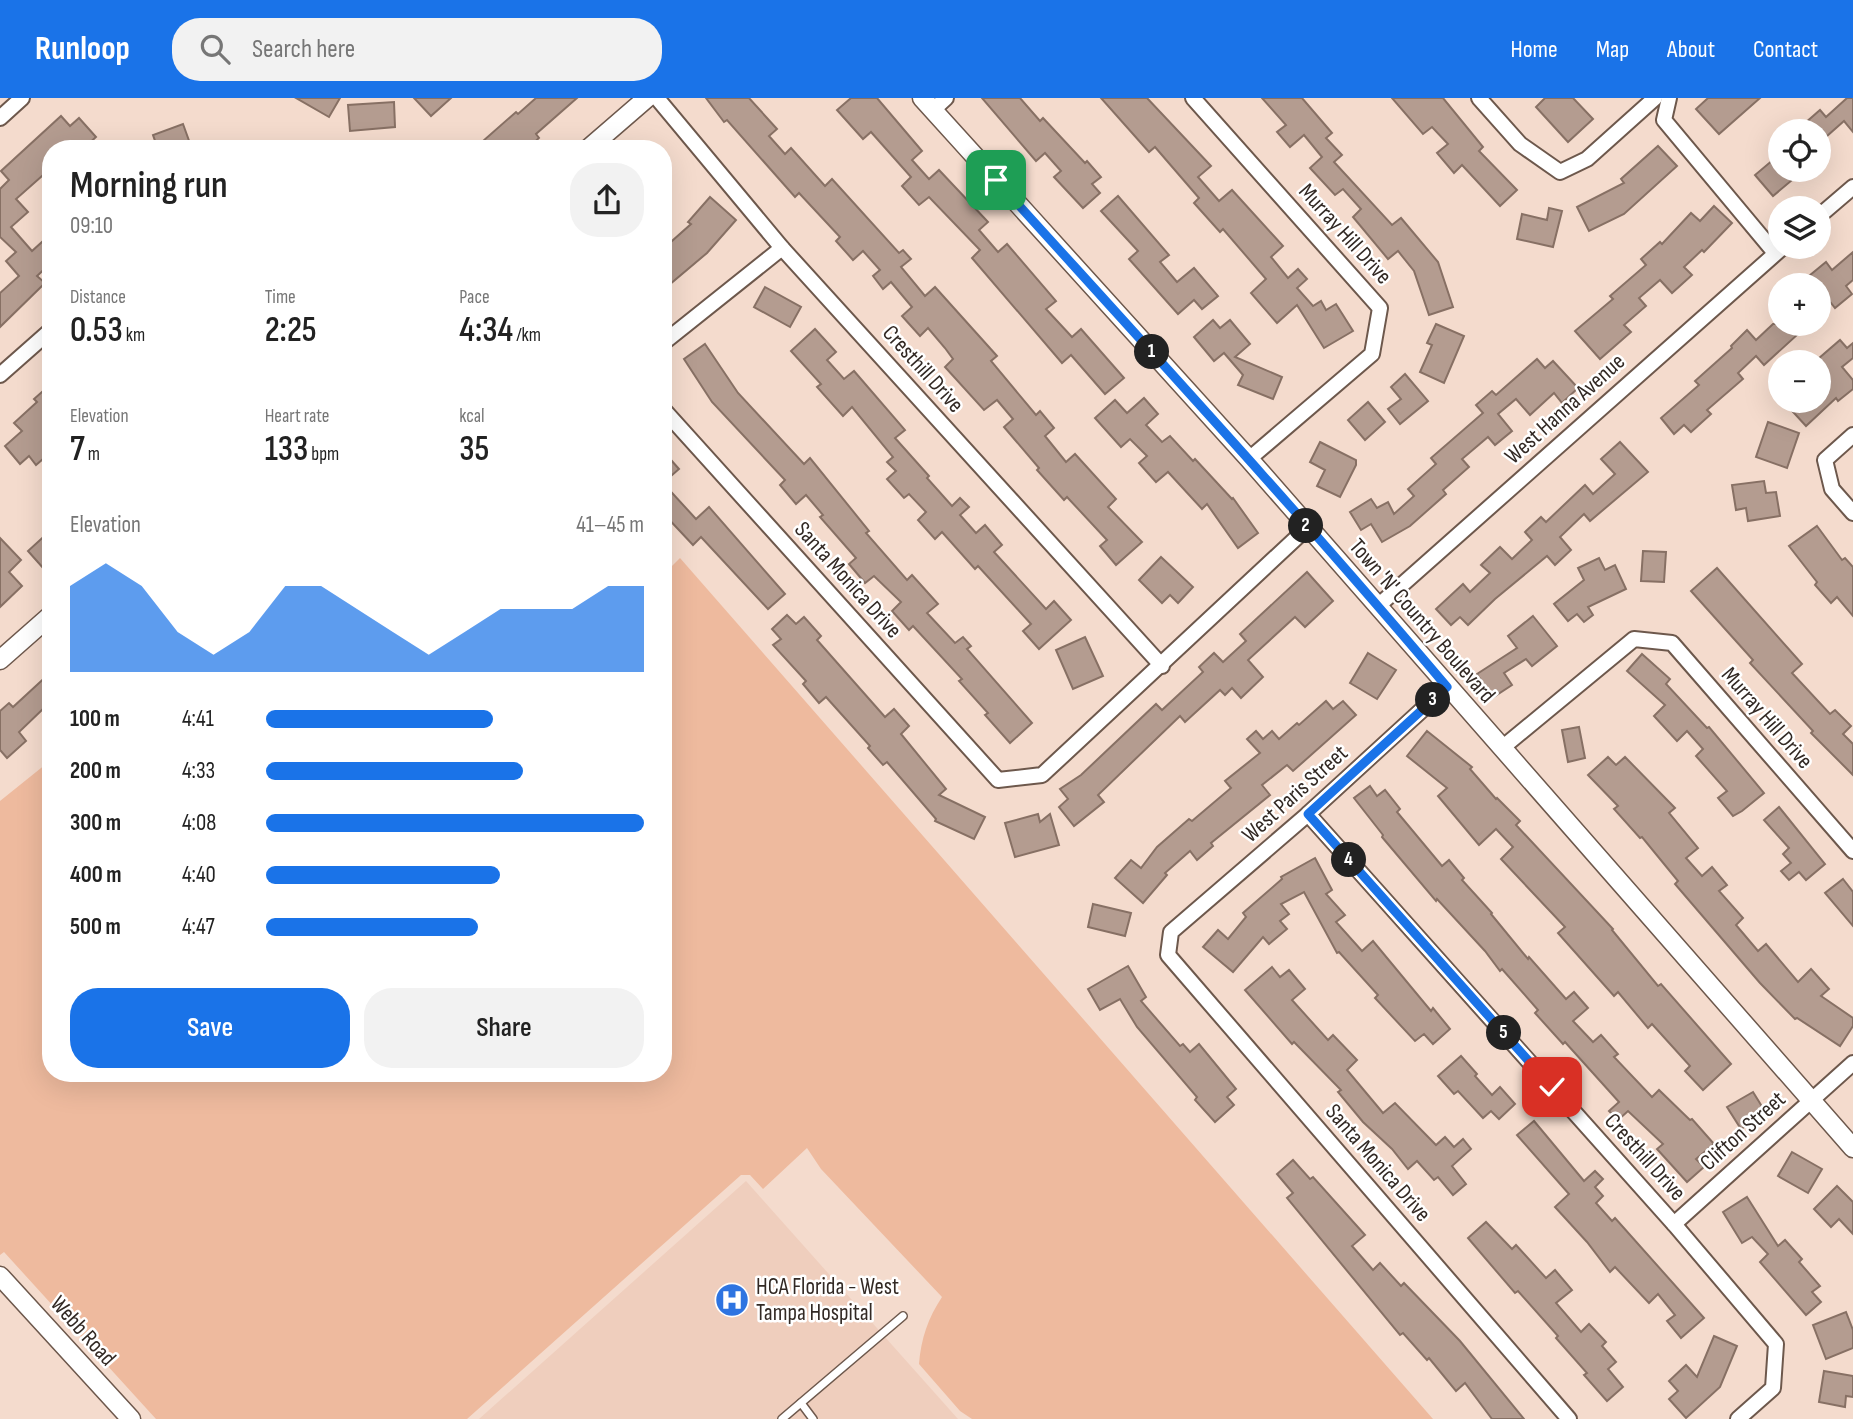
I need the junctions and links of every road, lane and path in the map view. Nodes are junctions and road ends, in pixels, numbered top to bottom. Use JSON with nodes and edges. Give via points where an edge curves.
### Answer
{"nodes":[{"id":1,"x":22,"y":98,"type":"edge"},
{"id":2,"x":647,"y":98,"type":"edge"},
{"id":3,"x":657,"y":98,"type":"edge"},
{"id":4,"x":1194,"y":98,"type":"edge"},
{"id":5,"x":1479,"y":98,"type":"edge"},
{"id":6,"x":1655,"y":98,"type":"edge"},
{"id":7,"x":1669,"y":98,"type":"edge"},
{"id":8,"x":934,"y":102,"type":"edge"},
{"id":9,"x":0,"y":118,"type":"edge"},
{"id":10,"x":598,"y":140,"type":"edge"},
{"id":11,"x":1853,"y":187,"type":"edge"},
{"id":12,"x":1831,"y":205,"type":"edge"},
{"id":13,"x":1768,"y":238,"type":"edge"},
{"id":14,"x":782,"y":248,"type":"junction"},
{"id":15,"x":1769,"y":259,"type":"edge"},
{"id":16,"x":672,"y":336,"type":"edge"},
{"id":17,"x":42,"y":338,"type":"edge"},
{"id":18,"x":0,"y":375,"type":"edge"},
{"id":19,"x":672,"y":420,"type":"edge"},
{"id":20,"x":1847,"y":440,"type":"edge"},
{"id":21,"x":1249,"y":459,"type":"junction"},
{"id":22,"x":1853,"y":513,"type":"edge"},
{"id":23,"x":1307,"y":528,"type":"junction"},
{"id":24,"x":1378,"y":606,"type":"junction"},
{"id":25,"x":42,"y":623,"type":"edge"},
{"id":26,"x":0,"y":660,"type":"edge"},
{"id":27,"x":1162,"y":666,"type":"junction"},
{"id":28,"x":1447,"y":687,"type":"junction"},
{"id":29,"x":1502,"y":748,"type":"junction"},
{"id":30,"x":1308,"y":814,"type":"junction"},
{"id":31,"x":1853,"y":851,"type":"edge"},
{"id":32,"x":1171,"y":932,"type":"joint"},
{"id":33,"x":1853,"y":1063,"type":"edge"},
{"id":34,"x":1810,"y":1101,"type":"junction"},
{"id":35,"x":1853,"y":1148,"type":"edge"},
{"id":36,"x":1674,"y":1224,"type":"junction"},
{"id":37,"x":0,"y":1276,"type":"edge"},
{"id":38,"x":903,"y":1316,"type":"dead end"},
{"id":39,"x":801,"y":1403,"type":"junction"},
{"id":40,"x":131,"y":1419,"type":"edge"},
{"id":41,"x":782,"y":1419,"type":"edge"},
{"id":42,"x":813,"y":1419,"type":"edge"},
{"id":43,"x":1569,"y":1419,"type":"edge"},
{"id":44,"x":1738,"y":1419,"type":"edge"}],
"edges":[{"from":1,"to":9,"type":"street"},
{"from":2,"to":10,"type":"street"},
{"from":3,"to":14,"type":"street","name":"Cresthill Drive"},
{"from":4,"to":21,"type":"street","name":"Murray Hill Drive","via":[[1380,308],[1372,354]]},
{"from":5,"to":6,"type":"street","via":[[1520,144],[1560,172],[1587,159]]},
{"from":7,"to":13,"type":"street","via":[[1664,120]]},
{"from":8,"to":21,"type":"street","name":"Town 'N' Country Boulevard"},
{"from":11,"to":12,"type":"street"},
{"from":14,"to":16,"type":"street"},
{"from":14,"to":27,"type":"street","name":"Cresthill Drive"},
{"from":15,"to":24,"type":"street","name":"West Hanna Avenue"},
{"from":17,"to":18,"type":"street"},
{"from":19,"to":27,"type":"street","name":"Santa Monica Drive","via":[[998,780],[1042,775]]},
{"from":20,"to":22,"type":"street","via":[[1825,460],[1832,489]]},
{"from":21,"to":23,"type":"street","name":"Town 'N' Country Boulevard"},
{"from":23,"to":24,"type":"street","name":"Town 'N' Country Boulevard"},
{"from":23,"to":27,"type":"street"},
{"from":24,"to":28,"type":"street","name":"Town 'N' Country Boulevard"},
{"from":25,"to":26,"type":"street"},
{"from":28,"to":29,"type":"street","name":"Town 'N' Country Boulevard"},
{"from":28,"to":30,"type":"street","name":"West Paris Street"},
{"from":29,"to":31,"type":"street","name":"Murray Hill Drive","via":[[1634,639],[1672,643]]},
{"from":29,"to":34,"type":"street","name":"Town 'N' Country Boulevard"},
{"from":30,"to":32,"type":"street","name":"West Paris Street"},
{"from":30,"to":36,"type":"street","name":"Cresthill Drive"},
{"from":32,"to":43,"type":"street","name":"Santa Monica Drive","via":[[1168,955]]},
{"from":33,"to":34,"type":"street","name":"Clifton Street"},
{"from":34,"to":35,"type":"street","name":"Town 'N' Country Boulevard"},
{"from":34,"to":36,"type":"street","name":"Clifton Street"},
{"from":36,"to":44,"type":"street","name":"Cresthill Drive","via":[[1776,1343],[1773,1388]]},
{"from":37,"to":40,"type":"street","name":"Webb Road"},
{"from":38,"to":39,"type":"lane"},
{"from":39,"to":41,"type":"lane"},
{"from":39,"to":42,"type":"lane"}]}
